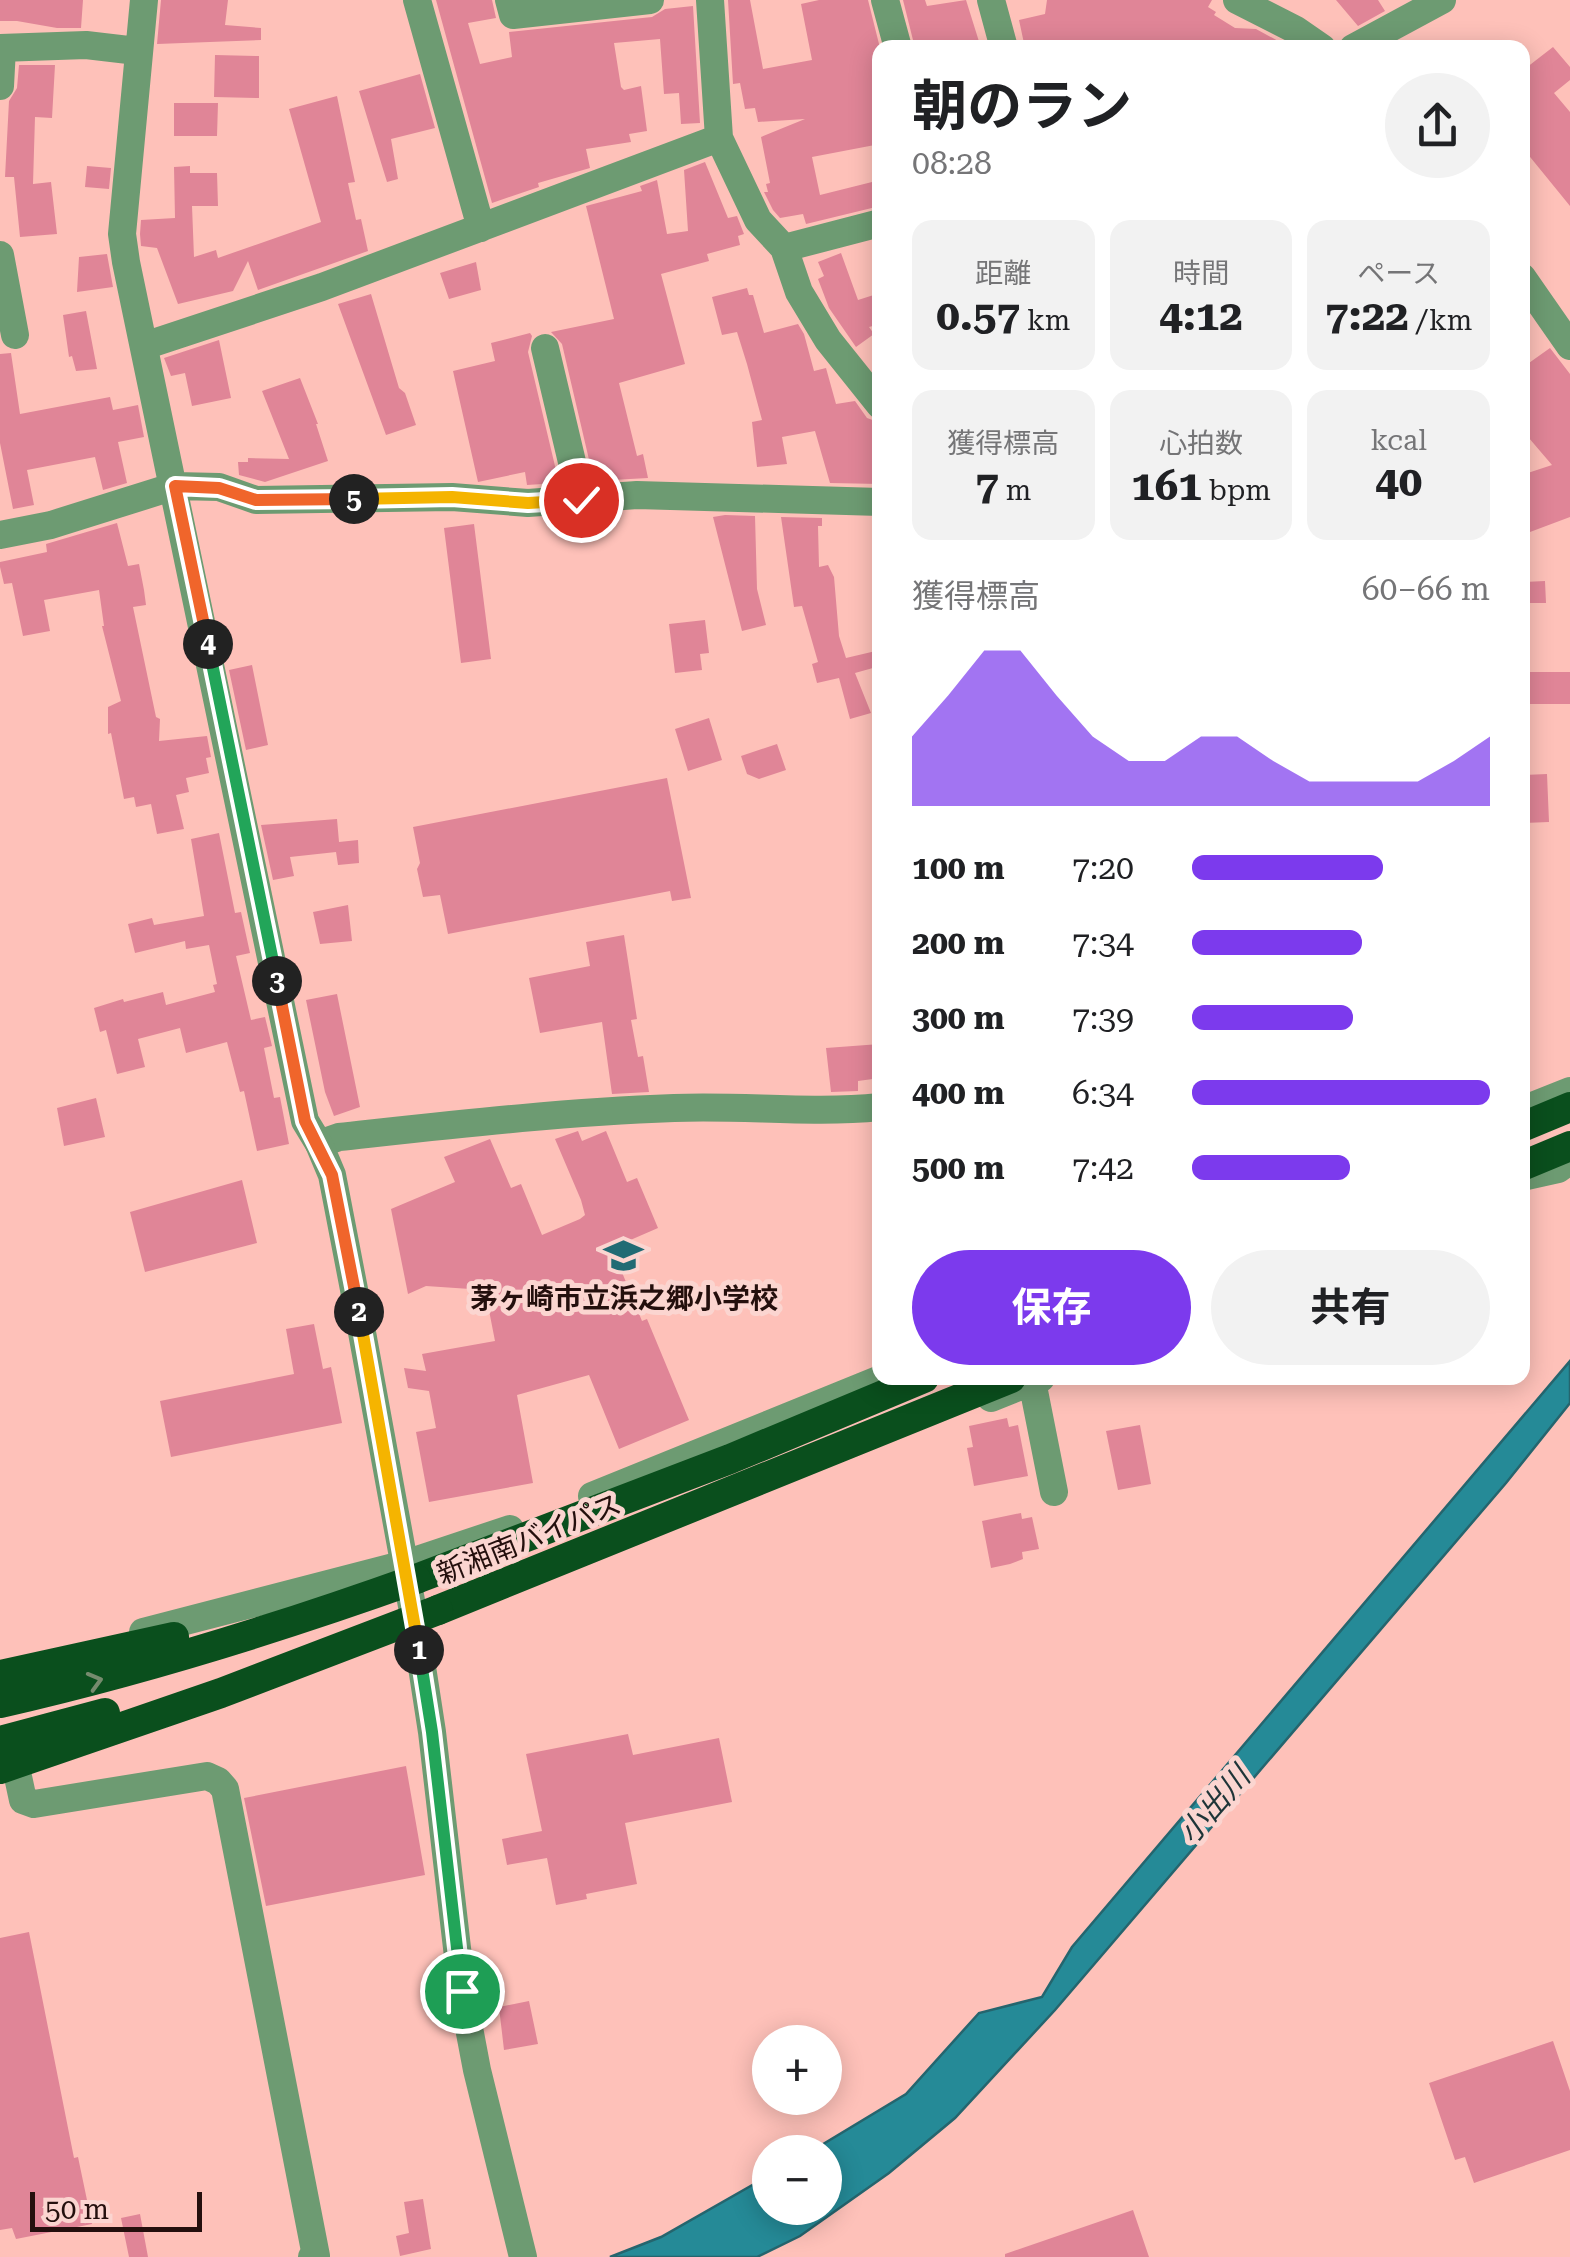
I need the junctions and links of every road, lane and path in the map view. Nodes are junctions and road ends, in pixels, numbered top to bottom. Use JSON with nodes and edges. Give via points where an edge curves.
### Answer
{"nodes":[{"id":1,"x":144,"y":0,"type":"edge"},
{"id":2,"x":418,"y":0,"type":"edge"},
{"id":3,"x":509,"y":0,"type":"edge"},
{"id":4,"x":650,"y":0,"type":"edge"},
{"id":5,"x":710,"y":0,"type":"edge"},
{"id":6,"x":884,"y":0,"type":"edge"},
{"id":7,"x":991,"y":0,"type":"edge"},
{"id":8,"x":1442,"y":0,"type":"edge"},
{"id":9,"x":591,"y":3,"type":"edge"},
{"id":10,"x":1246,"y":3,"type":"edge"},
{"id":11,"x":896,"y":40,"type":"edge"},
{"id":12,"x":1002,"y":40,"type":"edge"},
{"id":13,"x":1308,"y":40,"type":"edge"},
{"id":14,"x":1368,"y":40,"type":"edge"},
{"id":15,"x":1,"y":48,"type":"edge"},
{"id":16,"x":138,"y":51,"type":"junction"},
{"id":17,"x":0,"y":86,"type":"edge"},
{"id":18,"x":719,"y":138,"type":"junction"},
{"id":19,"x":872,"y":225,"type":"edge"},
{"id":20,"x":481,"y":228,"type":"junction"},
{"id":21,"x":784,"y":248,"type":"junction"},
{"id":22,"x":0,"y":256,"type":"edge"},
{"id":23,"x":1530,"y":288,"type":"edge"},
{"id":24,"x":15,"y":335,"type":"dead end"},
{"id":25,"x":144,"y":346,"type":"junction"},
{"id":26,"x":1570,"y":346,"type":"edge"},
{"id":27,"x":546,"y":348,"type":"dead end"},
{"id":28,"x":872,"y":395,"type":"edge"},
{"id":29,"x":175,"y":486,"type":"junction"},
{"id":30,"x":581,"y":500,"type":"junction"},
{"id":31,"x":872,"y":502,"type":"edge"},
{"id":32,"x":0,"y":536,"type":"edge"},
{"id":33,"x":1570,"y":1090,"type":"edge"},
{"id":34,"x":872,"y":1107,"type":"edge"},
{"id":35,"x":1530,"y":1107,"type":"edge"},
{"id":36,"x":1570,"y":1107,"type":"edge"},
{"id":37,"x":1530,"y":1124,"type":"edge"},
{"id":38,"x":319,"y":1144,"type":"junction"},
{"id":39,"x":1570,"y":1146,"type":"edge"},
{"id":40,"x":1570,"y":1161,"type":"edge"},
{"id":41,"x":1530,"y":1163,"type":"edge"},
{"id":42,"x":1530,"y":1175,"type":"edge"},
{"id":43,"x":872,"y":1382,"type":"edge"},
{"id":44,"x":907,"y":1385,"type":"edge"},
{"id":45,"x":1013,"y":1385,"type":"edge"},
{"id":46,"x":1029,"y":1385,"type":"edge"},
{"id":47,"x":1054,"y":1492,"type":"dead end"},
{"id":48,"x":410,"y":1572,"type":"junction"},
{"id":49,"x":426,"y":1619,"type":"junction"},
{"id":50,"x":0,"y":1665,"type":"edge"},
{"id":51,"x":0,"y":1675,"type":"edge"},
{"id":52,"x":0,"y":1704,"type":"edge"},
{"id":53,"x":0,"y":1741,"type":"edge"},
{"id":54,"x":6,"y":1772,"type":"edge"},
{"id":55,"x":522,"y":2252,"type":"edge"},
{"id":56,"x":312,"y":2257,"type":"edge"}],
"edges":[{"from":1,"to":16,"type":"street"},
{"from":2,"to":20,"type":"street"},
{"from":3,"to":9,"type":"street","via":[[512,16]]},
{"from":4,"to":9,"type":"street"},
{"from":5,"to":18,"type":"street"},
{"from":6,"to":11,"type":"street"},
{"from":7,"to":12,"type":"street"},
{"from":8,"to":14,"type":"street"},
{"from":10,"to":13,"type":"street"},
{"from":15,"to":16,"type":"street"},
{"from":15,"to":17,"type":"street"},
{"from":16,"to":25,"type":"street","via":[[122,234]]},
{"from":18,"to":20,"type":"street"},
{"from":18,"to":21,"type":"street","via":[[758,220]]},
{"from":19,"to":21,"type":"street"},
{"from":20,"to":25,"type":"street"},
{"from":21,"to":28,"type":"street","via":[[799,292]]},
{"from":22,"to":24,"type":"street"},
{"from":23,"to":26,"type":"street"},
{"from":25,"to":29,"type":"street"},
{"from":27,"to":30,"type":"street"},
{"from":29,"to":30,"type":"street","via":[[219,488],[256,500]]},
{"from":29,"to":32,"type":"street"},
{"from":29,"to":38,"type":"street","via":[[305,1121]]},
{"from":30,"to":31,"type":"street"},
{"from":33,"to":35,"type":"street"},
{"from":34,"to":38,"type":"street","via":[[676,1107]]},
{"from":36,"to":37,"type":"highway"},
{"from":38,"to":48,"type":"street","via":[[332,1175]]},
{"from":39,"to":41,"type":"highway"},
{"from":40,"to":42,"type":"street"},
{"from":43,"to":48,"type":"street"},
{"from":44,"to":48,"type":"highway","name":"新湘南バイパス","via":[[730,1459]]},
{"from":45,"to":49,"type":"highway","name":"新湘南バイパス"},
{"from":46,"to":47,"type":"street"},
{"from":48,"to":49,"type":"street"},
{"from":48,"to":50,"type":"street"},
{"from":48,"to":51,"type":"highway","bridge":true,"via":[[128,1649]]},
{"from":52,"to":48,"type":"highway","name":"新湘南バイパス","one_way":true,"bridge":true,"via":[[233,1641]]},
{"from":49,"to":53,"type":"highway","name":"新湘南バイパス","bridge":true},
{"from":49,"to":54,"type":"highway","bridge":true},
{"from":49,"to":55,"type":"street","via":[[462,1991]]},
{"from":54,"to":56,"type":"street","via":[[23,1800],[34,1804],[206,1776],[225,1790]]}]}
